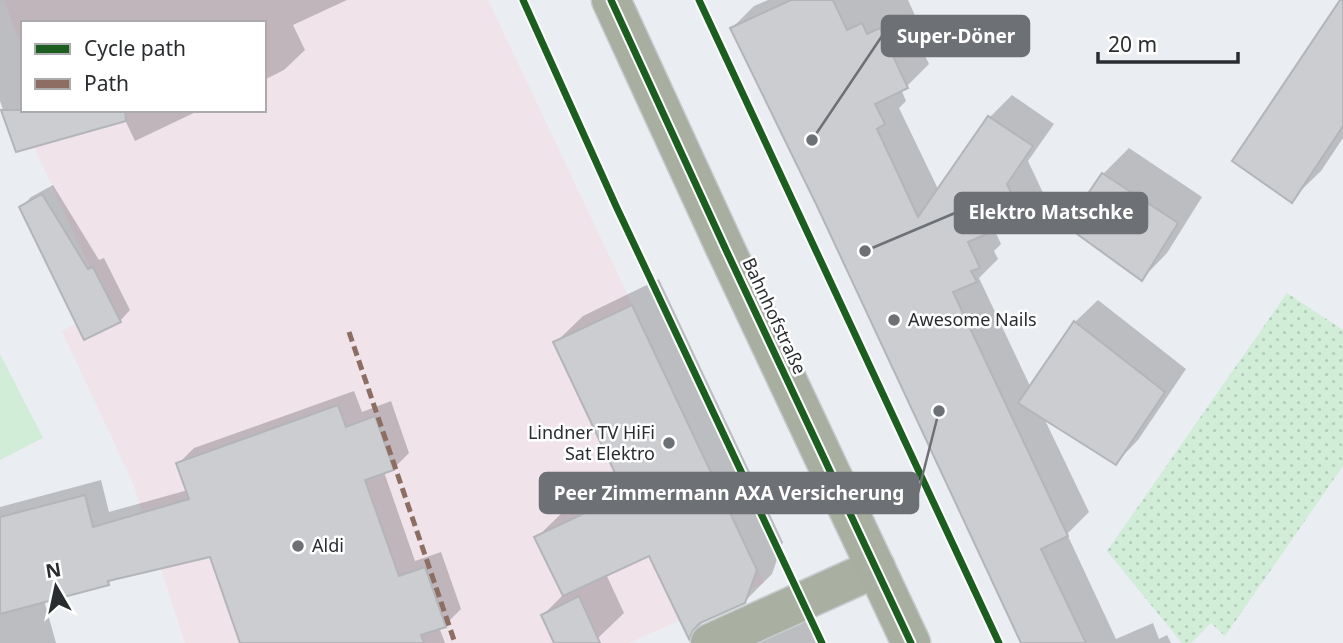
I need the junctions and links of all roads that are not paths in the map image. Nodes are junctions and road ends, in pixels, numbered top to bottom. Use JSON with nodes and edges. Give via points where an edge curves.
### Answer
{"nodes":[{"id":1,"x":611,"y":0,"type":"edge"},
{"id":2,"x":876,"y":568,"type":"junction"},
{"id":3,"x":710,"y":643,"type":"edge"},
{"id":4,"x":911,"y":643,"type":"edge"}],
"edges":[{"from":1,"to":2,"type":"main road","name":"Bahnhofstraße"},
{"from":2,"to":3,"type":"street"},
{"from":2,"to":4,"type":"main road","name":"Bahnhofstraße"}]}
